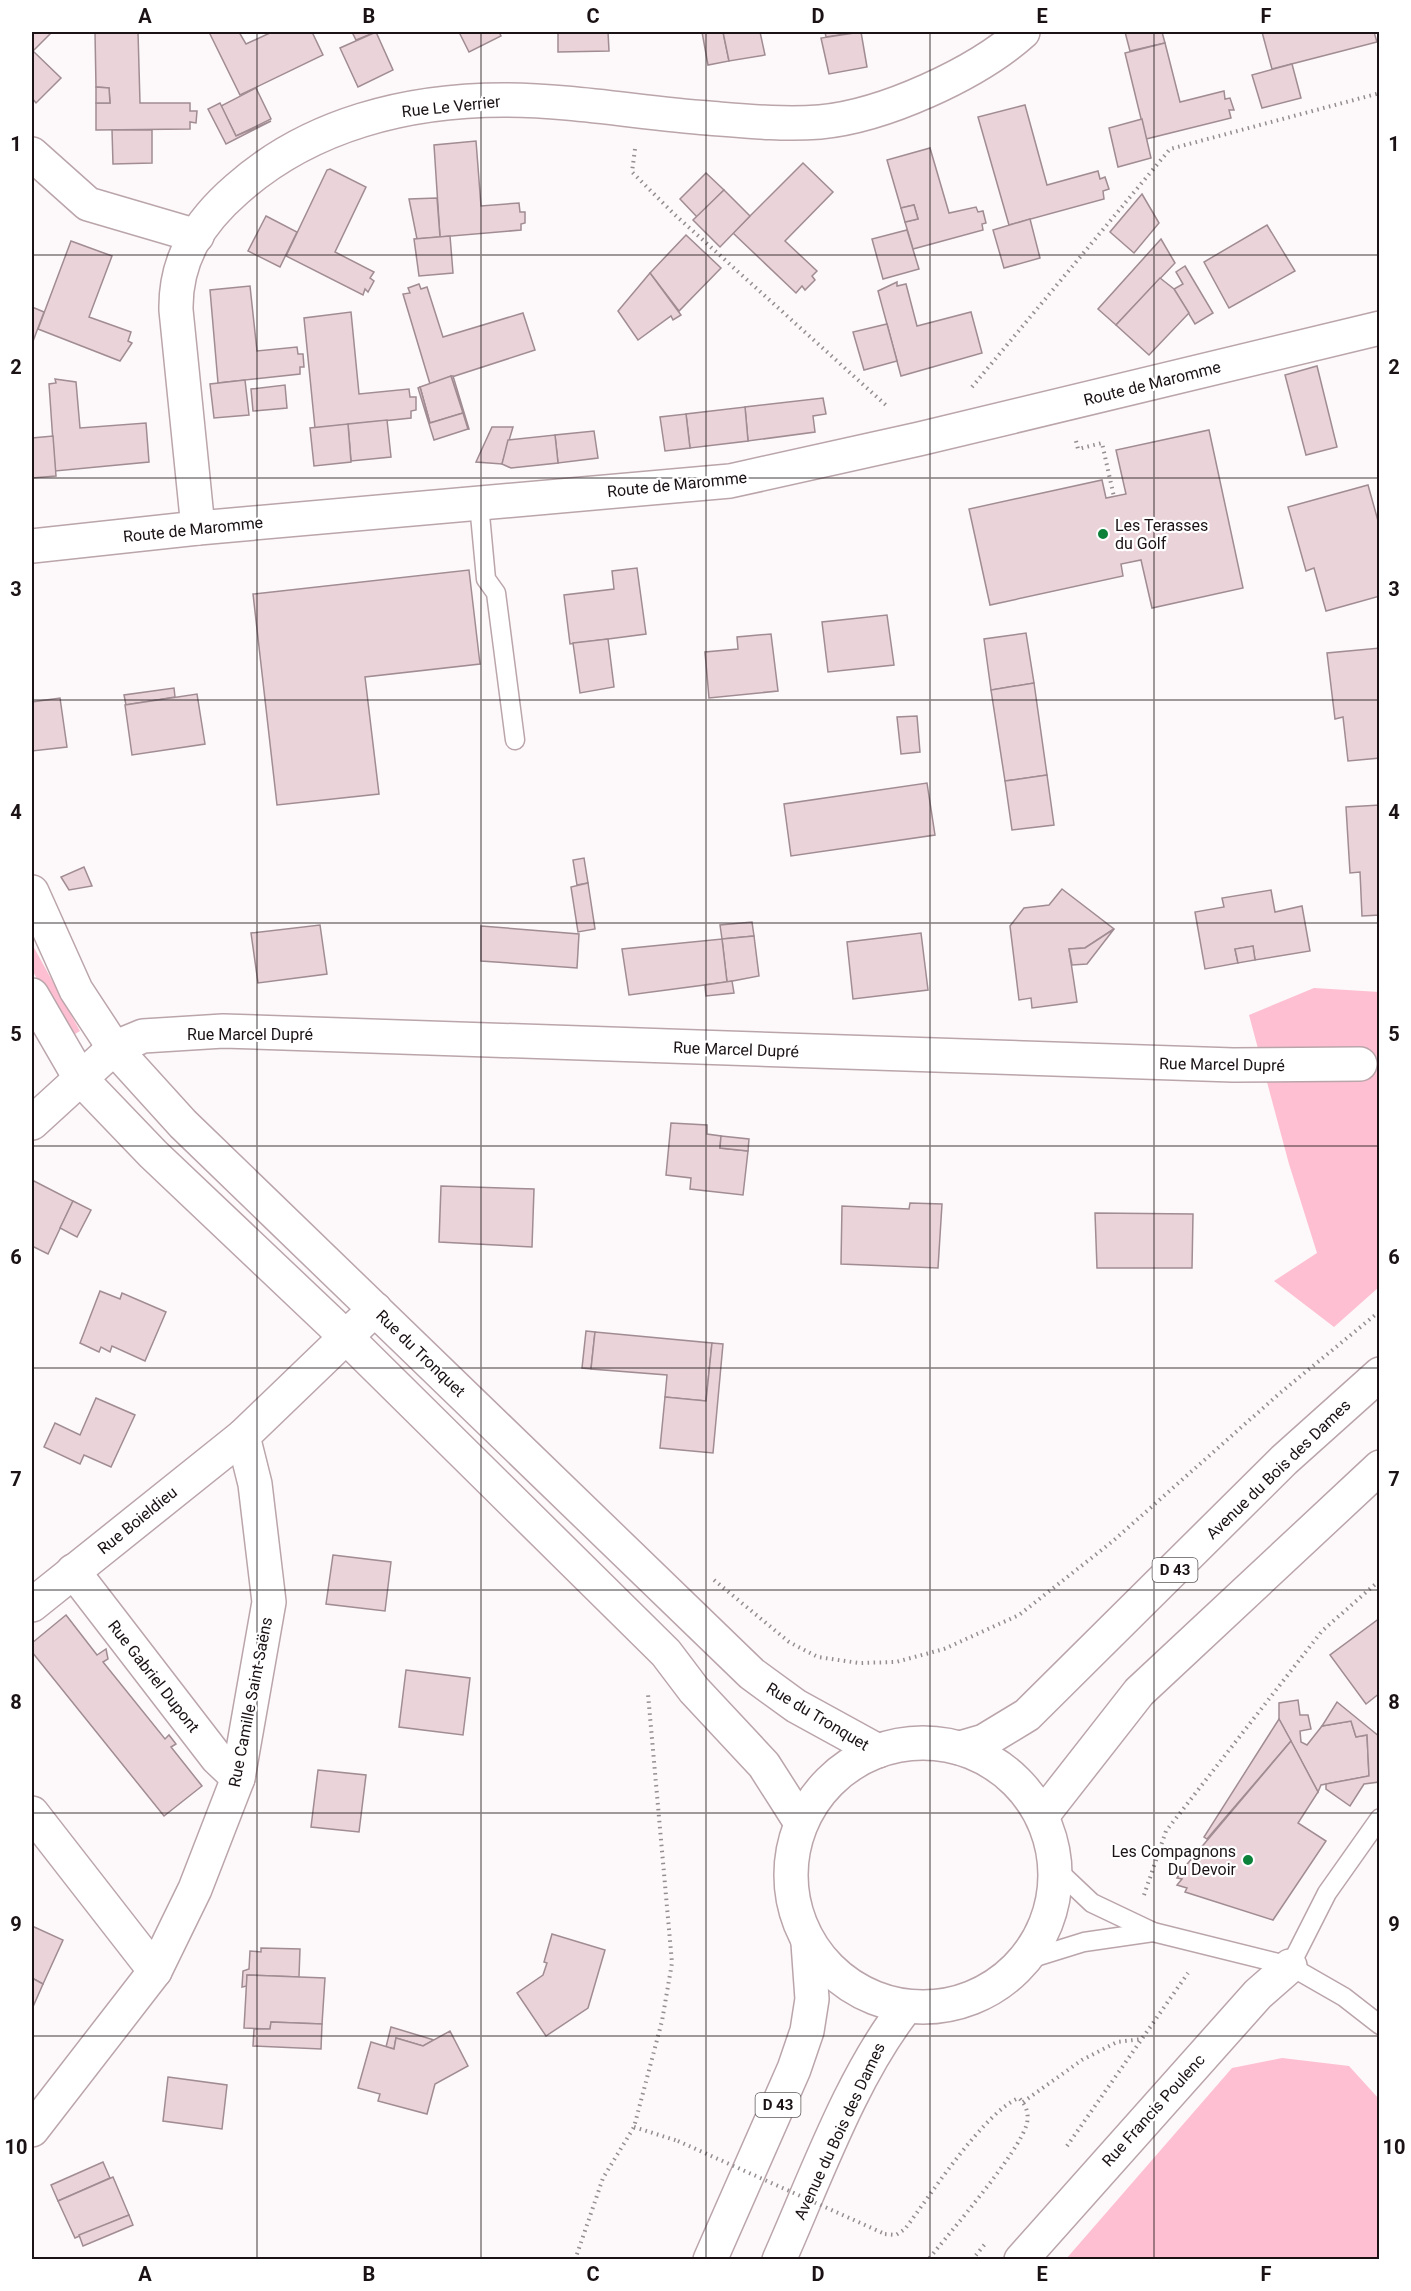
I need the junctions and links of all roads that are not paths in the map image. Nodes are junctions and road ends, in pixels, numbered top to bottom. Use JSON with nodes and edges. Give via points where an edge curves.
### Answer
{"nodes":[{"id":1,"x":1023,"y":32,"type":"edge"},
{"id":2,"x":32,"y":154,"type":"edge"},
{"id":3,"x":197,"y":236,"type":"junction"},
{"id":4,"x":1379,"y":328,"type":"edge"},
{"id":5,"x":479,"y":504,"type":"junction"},
{"id":6,"x":198,"y":528,"type":"junction"},
{"id":7,"x":32,"y":546,"type":"edge"},
{"id":8,"x":515,"y":740,"type":"dead end"},
{"id":9,"x":32,"y":892,"type":"edge"},
{"id":10,"x":32,"y":995,"type":"edge"},
{"id":11,"x":114,"y":1048,"type":"junction"},
{"id":12,"x":1360,"y":1064,"type":"dead end"},
{"id":13,"x":80,"y":1078,"type":"junction"},
{"id":14,"x":32,"y":1123,"type":"edge"},
{"id":15,"x":375,"y":1309,"type":"junction"},
{"id":16,"x":346,"y":1337,"type":"junction"},
{"id":17,"x":1380,"y":1374,"type":"edge"},
{"id":18,"x":243,"y":1436,"type":"junction"},
{"id":19,"x":1380,"y":1467,"type":"edge"},
{"id":20,"x":73,"y":1572,"type":"junction"},
{"id":21,"x":32,"y":1605,"type":"edge"},
{"id":22,"x":960,"y":1748,"type":"junction"},
{"id":23,"x":878,"y":1751,"type":"junction"},
{"id":24,"x":238,"y":1778,"type":"junction"},
{"id":25,"x":32,"y":1813,"type":"edge"},
{"id":26,"x":1042,"y":1816,"type":"junction"},
{"id":27,"x":1380,"y":1818,"type":"edge"},
{"id":28,"x":801,"y":1823,"type":"junction"},
{"id":29,"x":1056,"y":1869,"type":"junction"},
{"id":30,"x":1153,"y":1932,"type":"junction"},
{"id":31,"x":808,"y":1943,"type":"junction"},
{"id":32,"x":1026,"y":1959,"type":"junction"},
{"id":33,"x":1290,"y":1966,"type":"junction"},
{"id":34,"x":155,"y":1971,"type":"junction"},
{"id":35,"x":906,"y":2007,"type":"junction"},
{"id":36,"x":1376,"y":2018,"type":"edge"},
{"id":37,"x":32,"y":2130,"type":"edge"},
{"id":38,"x":710,"y":2259,"type":"edge"},
{"id":39,"x":779,"y":2259,"type":"edge"},
{"id":40,"x":1021,"y":2259,"type":"edge"}],
"edges":[{"from":1,"to":3,"type":"main road","name":"Rue Le Verrier","via":[[966,72],[919,94],[822,122],[775,123],[495,100],[414,107],[325,132],[298,146],[250,177],[217,209]]},
{"from":2,"to":3,"type":"main road","via":[[88,204]]},
{"from":3,"to":6,"type":"main road","name":"Rue Le Verrier","via":[[180,266],[176,287]]},
{"from":4,"to":5,"type":"main road","name":"Route de Maromme","via":[[730,481]]},
{"from":5,"to":6,"type":"main road","name":"Route de Maromme"},
{"from":5,"to":8,"type":"lane","via":[[486,579],[496,593]]},
{"from":6,"to":7,"type":"main road","name":"Route de Maromme"},
{"from":9,"to":11,"type":"main road","name":"Rue du Tronquet","via":[[76,990]]},
{"from":10,"to":13,"type":"main road"},
{"from":11,"to":12,"type":"main road","name":"Rue Marcel Dupré","via":[[143,1036],[223,1031],[1233,1065]]},
{"from":11,"to":13,"type":"main road","name":"Rue Marcel Dupré"},
{"from":11,"to":15,"type":"main road","name":"Rue du Tronquet","via":[[183,1124]]},
{"from":13,"to":14,"type":"main road","name":"Rue Marcel Dupré"},
{"from":13,"to":16,"type":"main road","via":[[153,1154]]},
{"from":15,"to":16,"type":"main road"},
{"from":15,"to":23,"type":"main road","name":"Rue du Tronquet","via":[[752,1674],[796,1706]]},
{"from":16,"to":18,"type":"main road"},
{"from":16,"to":28,"type":"main road","via":[[666,1653],[694,1690],[764,1765]]},
{"from":17,"to":22,"type":"main road","name":"Avenue du Bois des Dames","number":"D 43","via":[[1284,1460],[1054,1691],[1003,1732]]},
{"from":18,"to":20,"type":"main road","name":"Rue Boieldieu"},
{"from":18,"to":24,"type":"main road","name":"Rue Camille Saint-Saëns","via":[[255,1484],[269,1602]]},
{"from":19,"to":26,"type":"main road","via":[[1139,1692]]},
{"from":20,"to":21,"type":"main road","name":"Rue Boieldieu"},
{"from":20,"to":24,"type":"main road","name":"Rue Gabriel Dupont","via":[[218,1758]]},
{"from":22,"to":23,"type":"main road","via":[[904,1744]]},
{"from":22,"to":26,"type":"main road","via":[[993,1762],[1021,1786]]},
{"from":23,"to":28,"type":"main road","via":[[832,1779]]},
{"from":24,"to":34,"type":"main road","name":"Rue Camille Saint-Saëns","via":[[195,1889]]},
{"from":25,"to":34,"type":"main road"},
{"from":26,"to":29,"type":"main road","via":[[1052,1842]]},
{"from":27,"to":33,"type":"lane","via":[[1327,1893]]},
{"from":28,"to":31,"type":"main road","via":[[790,1879],[795,1913]]},
{"from":29,"to":30,"type":"lane","via":[[1092,1903]]},
{"from":29,"to":32,"type":"main road","via":[[1054,1901],[1047,1922]]},
{"from":30,"to":32,"type":"lane","via":[[1084,1942]]},
{"from":30,"to":33,"type":"lane"},
{"from":31,"to":35,"type":"main road","via":[[834,1974],[867,1996]]},
{"from":31,"to":38,"type":"main road","number":"D 43","via":[[812,1999],[807,2031]]},
{"from":32,"to":35,"type":"main road","via":[[992,1989],[951,2005]]},
{"from":33,"to":36,"type":"lane"},
{"from":33,"to":40,"type":"main road","name":"Rue Francis Poulenc","via":[[1258,1994]]},
{"from":34,"to":37,"type":"main road","name":"Rue Camille Saint-Saëns"},
{"from":35,"to":39,"type":"main road","name":"Avenue du Bois des Dames","via":[[884,2034]]}]}
